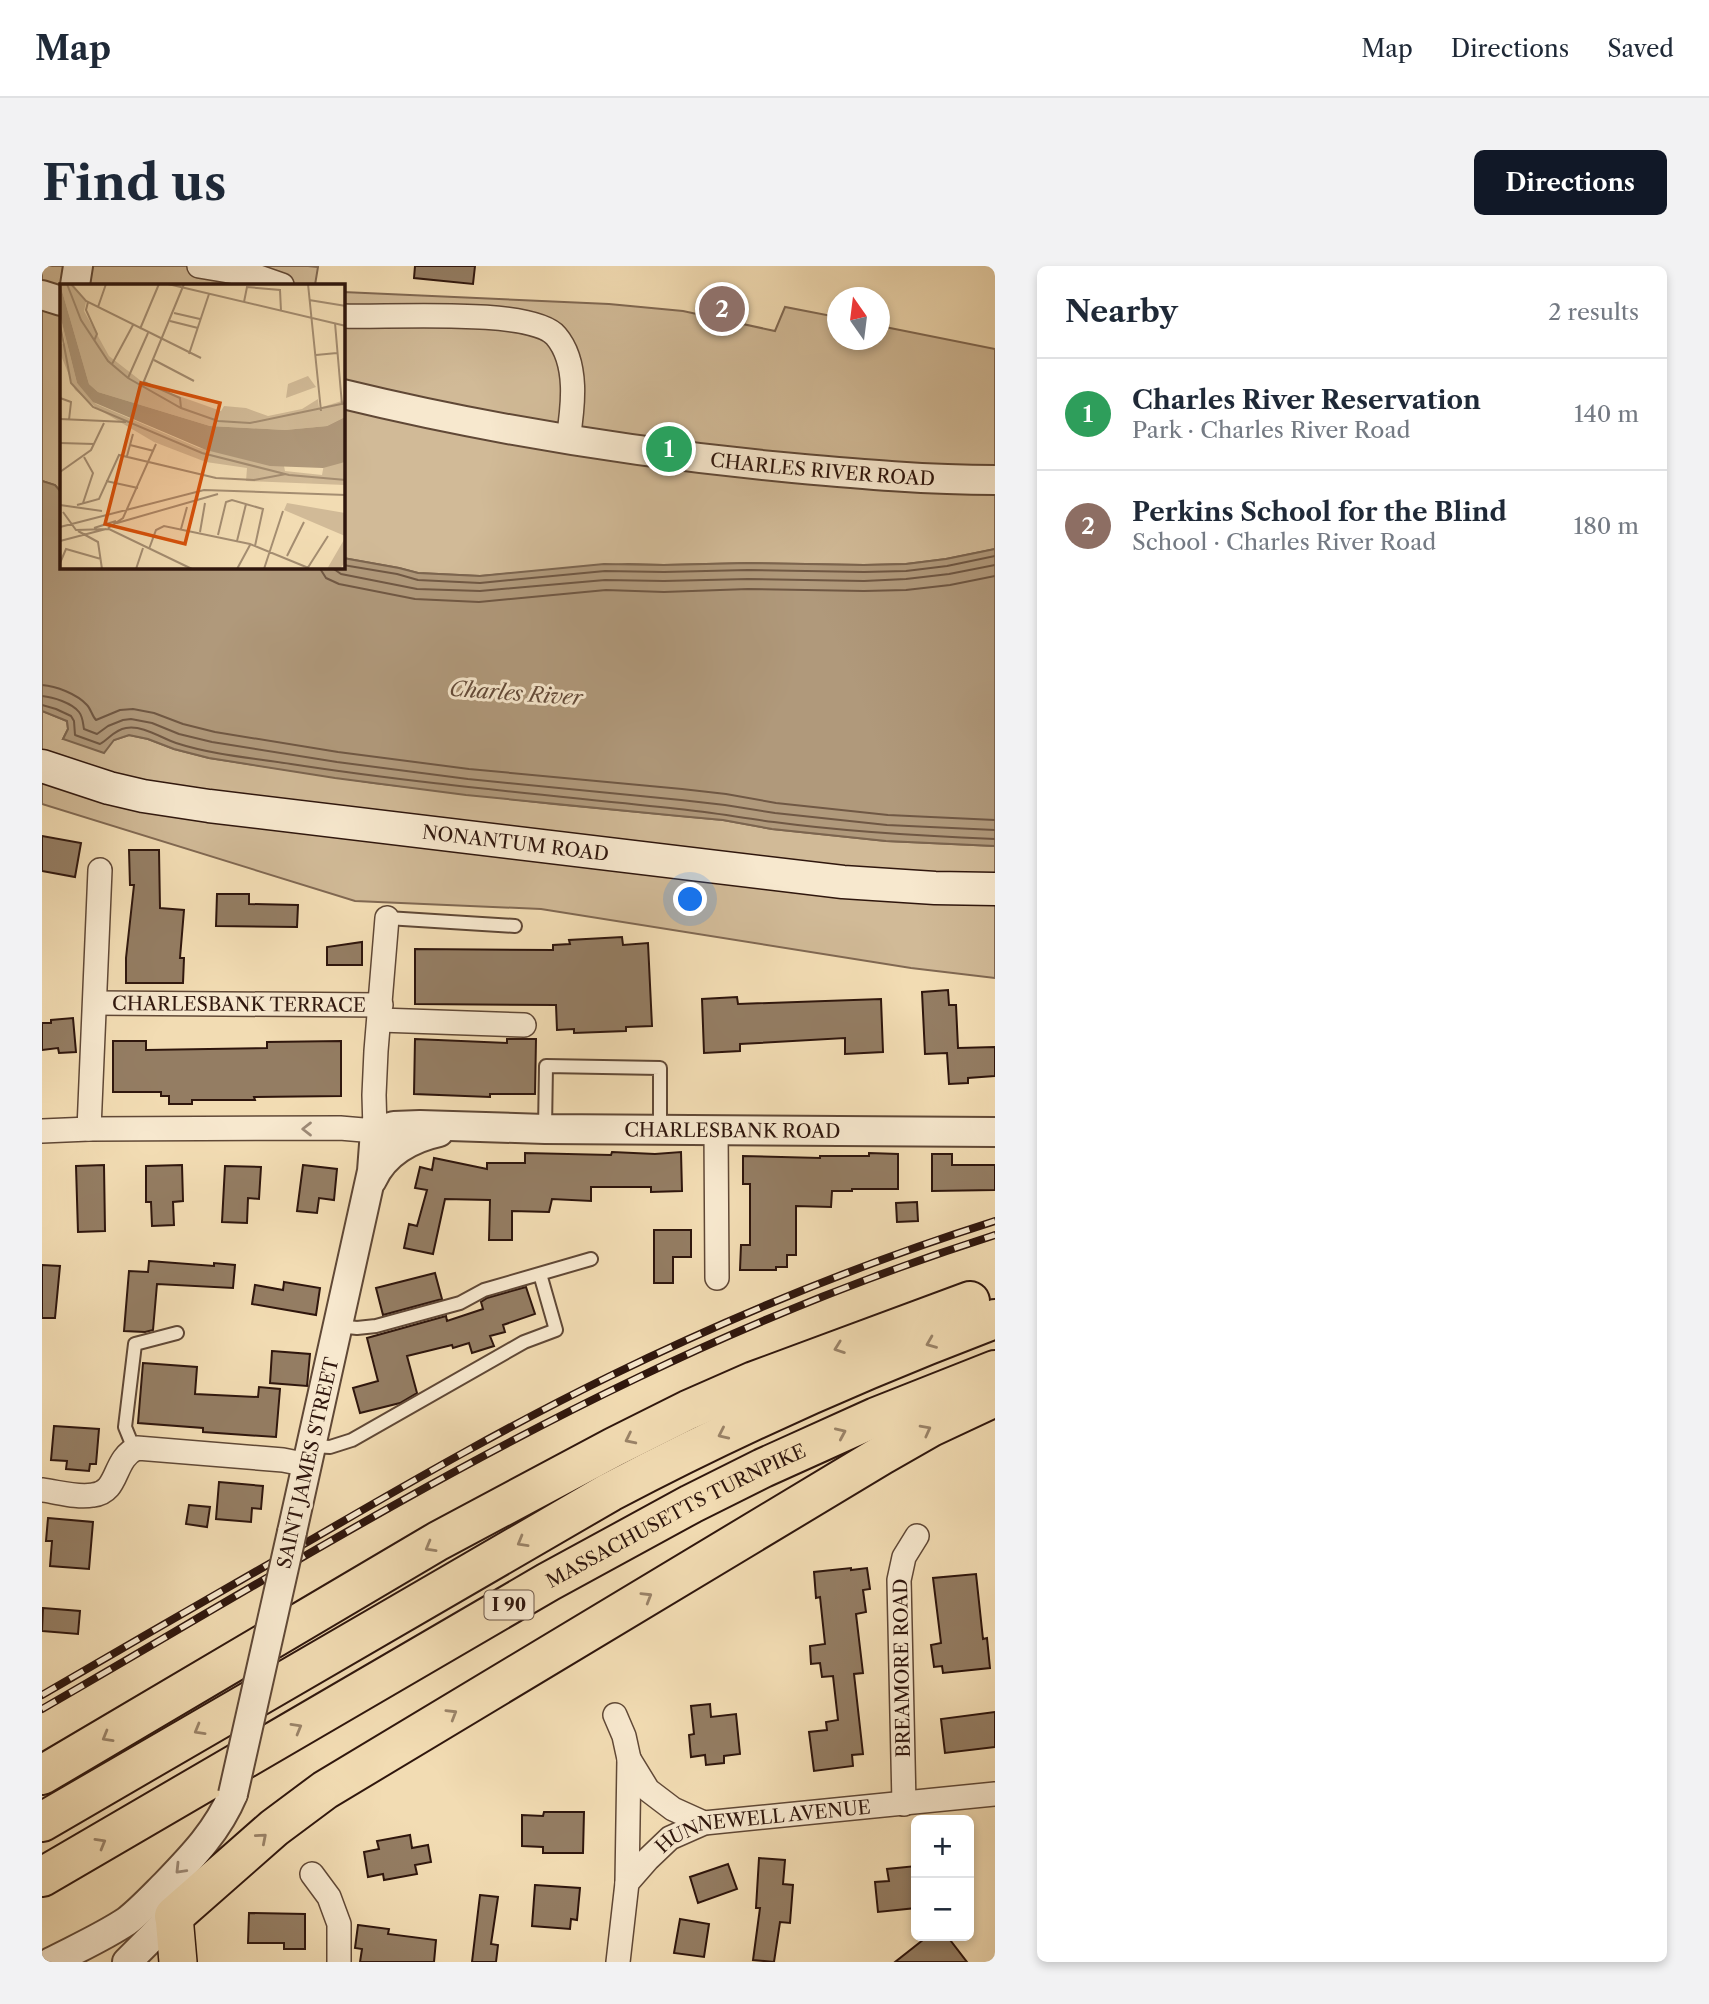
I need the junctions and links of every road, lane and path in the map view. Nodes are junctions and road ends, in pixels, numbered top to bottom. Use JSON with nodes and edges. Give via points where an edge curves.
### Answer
{"nodes":[{"id":1,"x":78,"y":266,"type":"edge"},
{"id":2,"x":199,"y":266,"type":"edge"},
{"id":3,"x":75,"y":284,"type":"edge"},
{"id":4,"x":279,"y":284,"type":"edge"},
{"id":5,"x":42,"y":295,"type":"edge"},
{"id":6,"x":60,"y":301,"type":"edge"},
{"id":7,"x":345,"y":316,"type":"edge"},
{"id":8,"x":345,"y":394,"type":"edge"},
{"id":9,"x":568,"y":440,"type":"junction"},
{"id":10,"x":995,"y":480,"type":"edge"},
{"id":11,"x":42,"y":766,"type":"edge"},
{"id":12,"x":100,"y":870,"type":"dead end"},
{"id":13,"x":995,"y":889,"type":"edge"},
{"id":14,"x":387,"y":918,"type":"joint"},
{"id":15,"x":515,"y":926,"type":"dead end"},
{"id":16,"x":95,"y":1003,"type":"junction"},
{"id":17,"x":380,"y":1013,"type":"junction"},
{"id":18,"x":524,"y":1025,"type":"dead end"},
{"id":19,"x":472,"y":1128,"type":"junction"},
{"id":20,"x":89,"y":1129,"type":"junction"},
{"id":21,"x":545,"y":1129,"type":"junction"},
{"id":22,"x":660,"y":1130,"type":"junction"},
{"id":23,"x":716,"y":1130,"type":"junction"},
{"id":24,"x":42,"y":1131,"type":"edge"},
{"id":25,"x":375,"y":1131,"type":"junction"},
{"id":26,"x":995,"y":1132,"type":"edge"},
{"id":27,"x":368,"y":1189,"type":"junction"},
{"id":28,"x":591,"y":1259,"type":"dead end"},
{"id":29,"x":540,"y":1274,"type":"junction"},
{"id":30,"x":717,"y":1278,"type":"dead end"},
{"id":31,"x":995,"y":1292,"type":"edge"},
{"id":32,"x":995,"y":1319,"type":"edge"},
{"id":33,"x":338,"y":1326,"type":"junction"},
{"id":34,"x":177,"y":1333,"type":"dead end"},
{"id":35,"x":995,"y":1370,"type":"edge"},
{"id":36,"x":995,"y":1397,"type":"edge"},
{"id":37,"x":134,"y":1449,"type":"junction"},
{"id":38,"x":310,"y":1455,"type":"junction"},
{"id":39,"x":42,"y":1490,"type":"edge"},
{"id":40,"x":917,"y":1536,"type":"dead end"},
{"id":41,"x":615,"y":1716,"type":"dead end"},
{"id":42,"x":629,"y":1759,"type":"junction"},
{"id":43,"x":42,"y":1775,"type":"edge"},
{"id":44,"x":233,"y":1794,"type":"junction"},
{"id":45,"x":995,"y":1794,"type":"edge"},
{"id":46,"x":904,"y":1804,"type":"junction"},
{"id":47,"x":42,"y":1822,"type":"edge"},
{"id":48,"x":704,"y":1823,"type":"junction"},
{"id":49,"x":312,"y":1874,"type":"dead end"},
{"id":50,"x":42,"y":1877,"type":"edge"},
{"id":51,"x":627,"y":1884,"type":"junction"},
{"id":52,"x":174,"y":1916,"type":"junction"},
{"id":53,"x":51,"y":1962,"type":"edge"},
{"id":54,"x":127,"y":1962,"type":"edge"},
{"id":55,"x":178,"y":1962,"type":"edge"},
{"id":56,"x":339,"y":1962,"type":"edge"},
{"id":57,"x":618,"y":1962,"type":"edge"}],
"edges":[{"from":1,"to":3,"type":"street"},
{"from":2,"to":4,"type":"street"},
{"from":5,"to":6,"type":"street"},
{"from":7,"to":9,"type":"street","via":[[500,318],[531,322],[554,334],[566,353],[571,377]]},
{"from":8,"to":9,"type":"street","name":"CHARLES RIVER ROAD"},
{"from":9,"to":10,"type":"street","name":"CHARLES RIVER ROAD","via":[[787,467]]},
{"from":11,"to":13,"type":"main road","name":"NONANTUM ROAD","via":[[109,788],[209,806],[843,882]]},
{"from":12,"to":16,"type":"street"},
{"from":14,"to":15,"type":"lane"},
{"from":14,"to":17,"type":"street"},
{"from":16,"to":17,"type":"street","name":"CHARLESBANK TERRACE"},
{"from":16,"to":20,"type":"street"},
{"from":17,"to":18,"type":"street","name":"CHARLESBANK TERRACE"},
{"from":17,"to":25,"type":"street"},
{"from":19,"to":21,"type":"street","name":"CHARLESBANK ROAD"},
{"from":19,"to":25,"type":"street","name":"CHARLESBANK ROAD","via":[[401,1125]]},
{"from":19,"to":27,"type":"street","name":"CHARLESBANK ROAD","via":[[433,1133],[406,1144],[385,1161]]},
{"from":20,"to":24,"type":"street","name":"CHARLESBANK ROAD"},
{"from":25,"to":20,"type":"street","name":"CHARLESBANK ROAD","one_way":true},
{"from":21,"to":22,"type":"street","name":"CHARLESBANK ROAD"},
{"from":21,"to":22,"type":"lane","via":[[546,1066],[660,1068]]},
{"from":22,"to":23,"type":"street","name":"CHARLESBANK ROAD"},
{"from":23,"to":26,"type":"street","name":"CHARLESBANK ROAD"},
{"from":23,"to":30,"type":"street"},
{"from":25,"to":27,"type":"street","name":"SAINT JAMES STREET"},
{"from":27,"to":33,"type":"street","name":"SAINT JAMES STREET"},
{"from":28,"to":29,"type":"lane"},
{"from":29,"to":33,"type":"lane","via":[[484,1290],[460,1303],[376,1325]]},
{"from":29,"to":38,"type":"lane","via":[[556,1329],[524,1342],[352,1440]]},
{"from":31,"to":43,"type":"highway","one_way":true,"via":[[754,1381],[614,1447],[439,1541]]},
{"from":32,"to":47,"type":"highway","number":"I 90","one_way":true,"via":[[816,1391],[658,1467]]},
{"from":33,"to":38,"type":"street","name":"SAINT JAMES STREET"},
{"from":34,"to":37,"type":"lane","via":[[135,1344],[125,1427]]},
{"from":50,"to":35,"type":"highway","name":"MASSACHUSETTS TURNPIKE","number":"I 90","one_way":true,"via":[[548,1582],[691,1504],[864,1423]]},
{"from":52,"to":36,"type":"highway","one_way":true,"via":[[266,1834],[325,1790],[899,1445]]},
{"from":37,"to":38,"type":"street","via":[[283,1460]]},
{"from":37,"to":39,"type":"street","via":[[103,1493]]},
{"from":38,"to":44,"type":"street","name":"SAINT JAMES STREET","bridge":true},
{"from":40,"to":46,"type":"street","name":"BREAMORE ROAD","via":[[904,1557],[899,1580]]},
{"from":41,"to":42,"type":"street"},
{"from":42,"to":48,"type":"street","via":[[648,1790],[673,1809]]},
{"from":42,"to":51,"type":"street"},
{"from":44,"to":52,"type":"street","name":"SAINT JAMES STREET","via":[[216,1856],[200,1885]]},
{"from":44,"to":53,"type":"street","name":"SAINT JAMES STREET","one_way":true,"via":[[211,1835],[146,1904],[110,1931]]},
{"from":45,"to":46,"type":"street","name":"HUNNEWELL AVENUE"},
{"from":46,"to":48,"type":"street","name":"HUNNEWELL AVENUE"},
{"from":48,"to":51,"type":"street","name":"HUNNEWELL AVENUE","via":[[670,1838]]},
{"from":49,"to":56,"type":"street","via":[[329,1897],[339,1924]]},
{"from":51,"to":57,"type":"street"},
{"from":52,"to":54,"type":"street","name":"SAINT JAMES STREET"},
{"from":52,"to":55,"type":"main road"}]}
